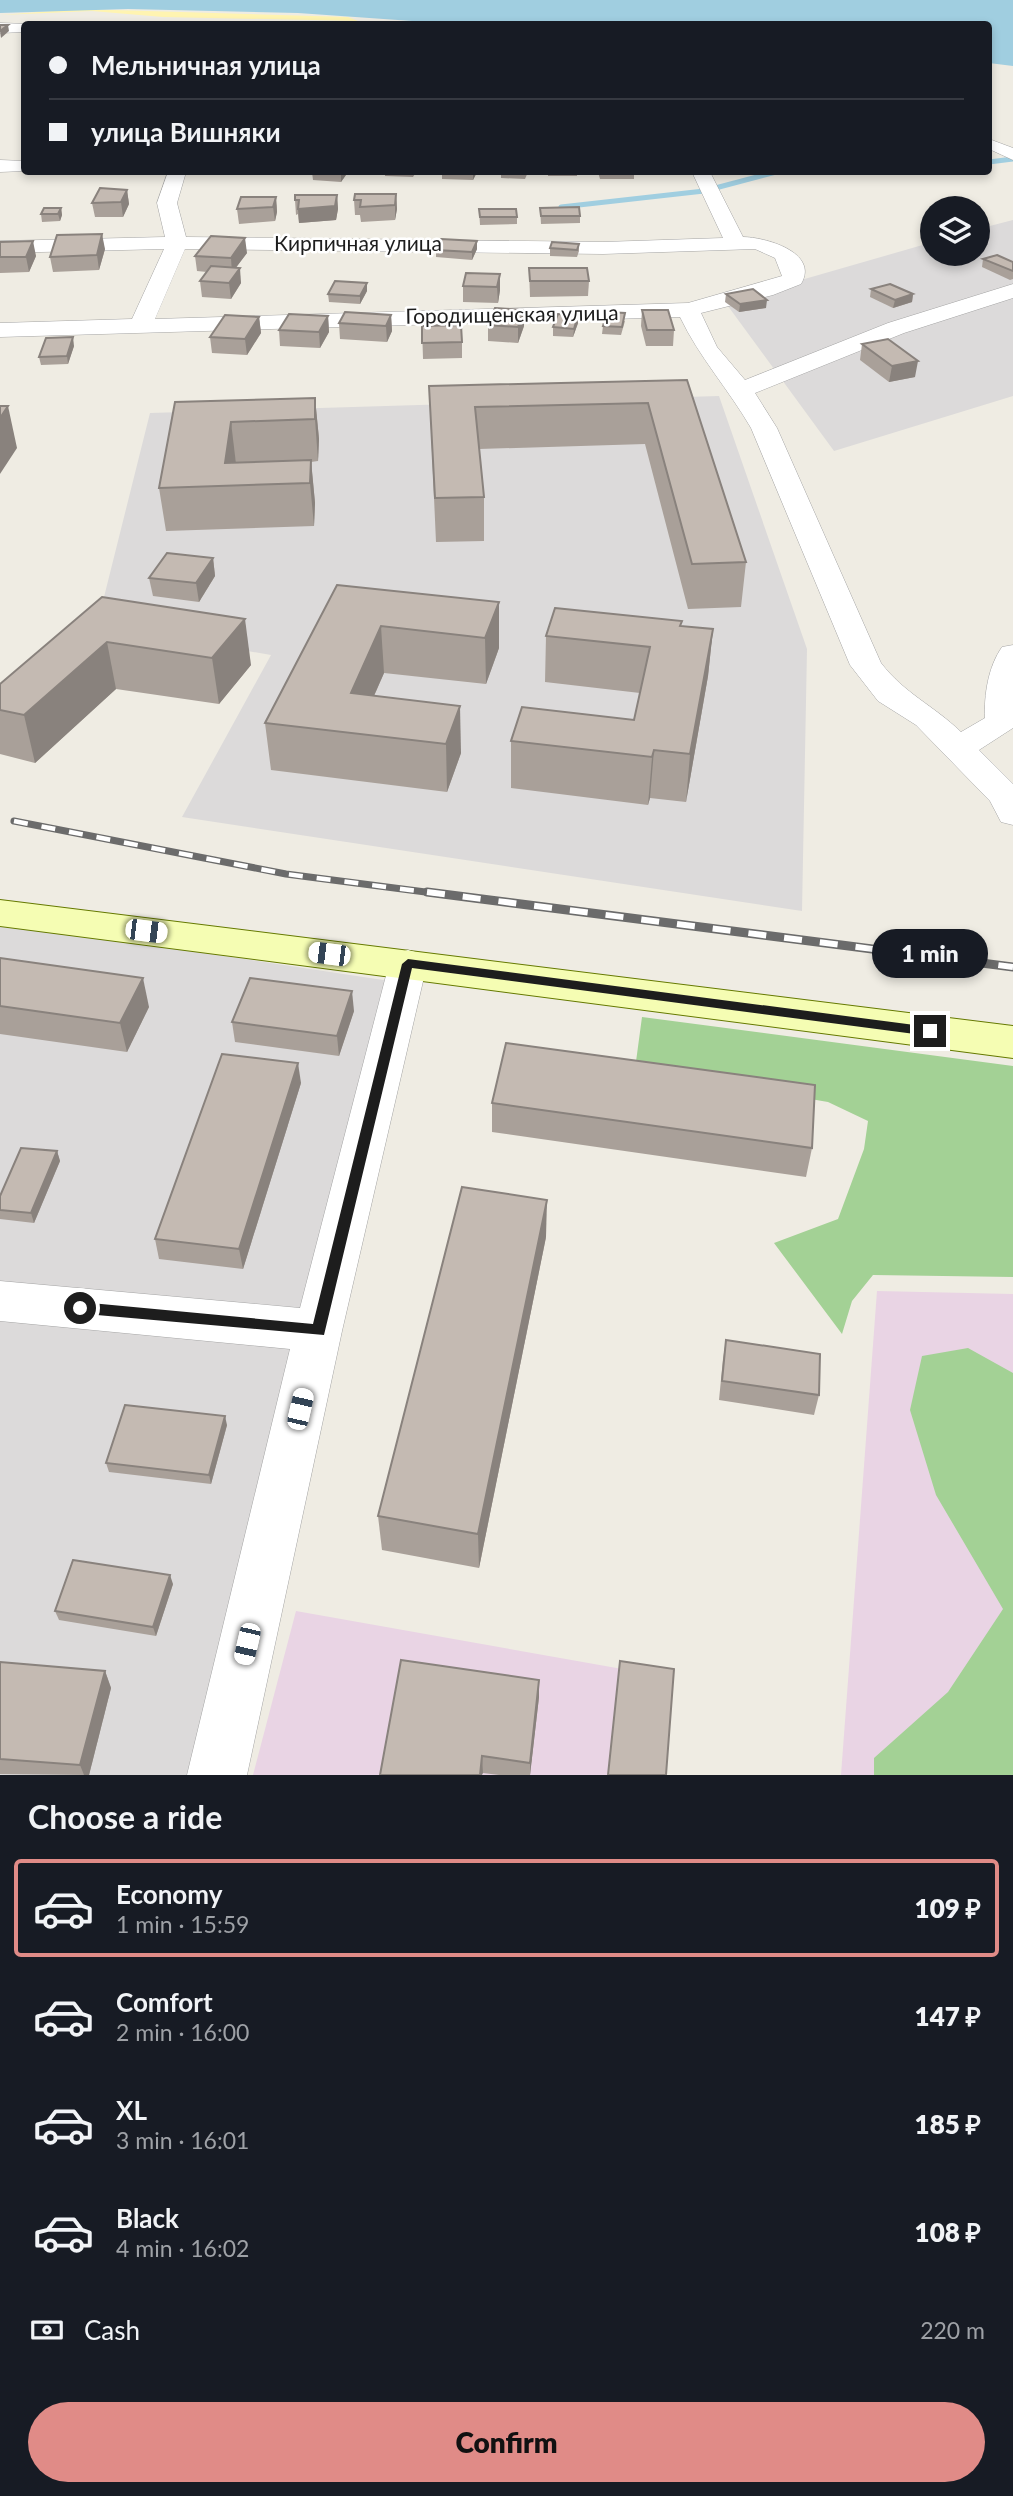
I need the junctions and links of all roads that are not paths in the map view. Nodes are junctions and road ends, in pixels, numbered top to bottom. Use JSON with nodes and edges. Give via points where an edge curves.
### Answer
{"nodes":[{"id":1,"x":0,"y":28,"type":"edge"},
{"id":2,"x":21,"y":28,"type":"edge"},
{"id":3,"x":992,"y":144,"type":"dead end"},
{"id":4,"x":1013,"y":155,"type":"edge"},
{"id":5,"x":0,"y":166,"type":"edge"},
{"id":6,"x":21,"y":166,"type":"edge"},
{"id":7,"x":176,"y":175,"type":"edge"},
{"id":8,"x":707,"y":184,"type":"edge"},
{"id":9,"x":735,"y":242,"type":"junction"},
{"id":10,"x":177,"y":243,"type":"junction"},
{"id":11,"x":0,"y":247,"type":"edge"},
{"id":12,"x":1013,"y":291,"type":"edge"},
{"id":13,"x":688,"y":310,"type":"junction"},
{"id":14,"x":141,"y":324,"type":"junction"},
{"id":15,"x":0,"y":330,"type":"edge"},
{"id":16,"x":741,"y":390,"type":"junction"},
{"id":17,"x":1013,"y":654,"type":"edge"},
{"id":18,"x":958,"y":748,"type":"junction"},
{"id":19,"x":1013,"y":814,"type":"edge"},
{"id":20,"x":0,"y":914,"type":"edge"},
{"id":21,"x":408,"y":964,"type":"junction"},
{"id":22,"x":1013,"y":1042,"type":"edge"},
{"id":23,"x":0,"y":1301,"type":"edge"},
{"id":24,"x":318,"y":1331,"type":"junction"},
{"id":25,"x":217,"y":1775,"type":"edge"}],
"edges":[{"from":1,"to":2,"type":"street"},
{"from":3,"to":4,"type":"street"},
{"from":5,"to":6,"type":"street"},
{"from":7,"to":10,"type":"street","via":[[167,204]]},
{"from":8,"to":9,"type":"street"},
{"from":9,"to":10,"type":"street","name":"Кирпичная улица","via":[[603,248]]},
{"from":9,"to":13,"type":"street","name":"Кирпичная улица","via":[[774,247],[787,255],[793,279]]},
{"from":10,"to":11,"type":"street","name":"Кирпичная улица"},
{"from":10,"to":14,"type":"street"},
{"from":12,"to":16,"type":"street","via":[[896,328]]},
{"from":13,"to":14,"type":"street","name":"Городищенская улица"},
{"from":13,"to":16,"type":"street","via":[[707,349]]},
{"from":14,"to":15,"type":"street","name":"Городищенская улица"},
{"from":16,"to":18,"type":"street","via":[[764,428],[866,665],[889,694],[927,718]]},
{"from":17,"to":18,"type":"street","via":[[1000,696],[1001,722]]},
{"from":18,"to":19,"type":"street","via":[[1006,797]]},
{"from":20,"to":21,"type":"street"},
{"from":21,"to":22,"type":"street"},
{"from":21,"to":24,"type":"street"},
{"from":23,"to":24,"type":"street"},
{"from":24,"to":25,"type":"street"}]}
